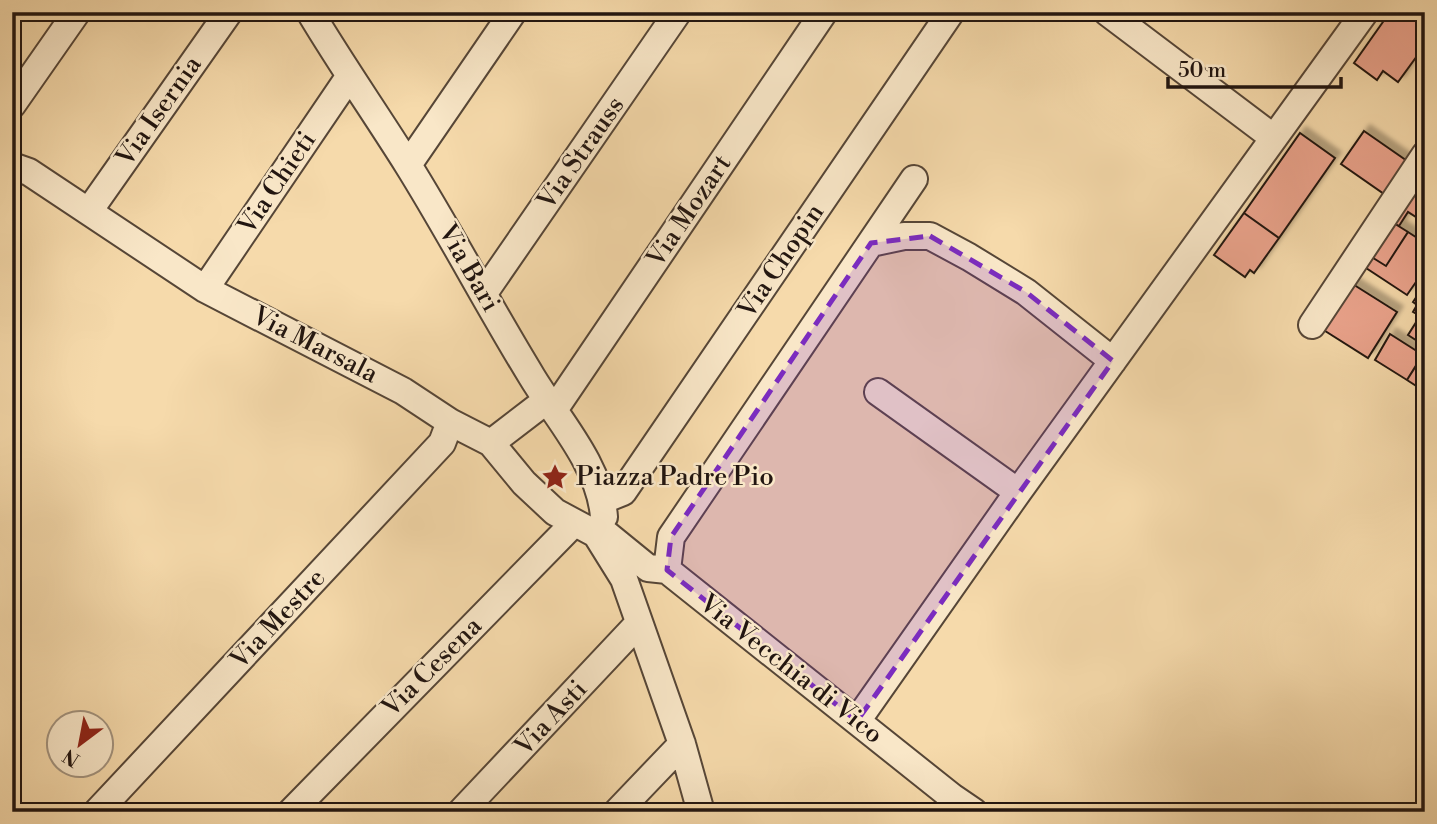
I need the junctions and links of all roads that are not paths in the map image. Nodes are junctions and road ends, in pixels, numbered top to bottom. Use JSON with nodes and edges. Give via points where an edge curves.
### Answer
{"nodes":[{"id":1,"x":77,"y":12,"type":"edge"},
{"id":2,"x":229,"y":12,"type":"edge"},
{"id":3,"x":310,"y":12,"type":"edge"},
{"id":4,"x":513,"y":12,"type":"edge"},
{"id":5,"x":678,"y":12,"type":"edge"},
{"id":6,"x":824,"y":12,"type":"edge"},
{"id":7,"x":951,"y":12,"type":"edge"},
{"id":8,"x":1107,"y":12,"type":"edge"},
{"id":9,"x":1365,"y":12,"type":"edge"},
{"id":10,"x":349,"y":78,"type":"junction"},
{"id":11,"x":12,"y":105,"type":"edge"},
{"id":12,"x":1274,"y":138,"type":"junction"},
{"id":13,"x":1425,"y":155,"type":"edge"},
{"id":14,"x":408,"y":164,"type":"junction"},
{"id":15,"x":13,"y":168,"type":"edge"},
{"id":16,"x":915,"y":179,"type":"dead end"},
{"id":17,"x":89,"y":211,"type":"junction"},
{"id":18,"x":871,"y":243,"type":"junction"},
{"id":19,"x":205,"y":289,"type":"junction"},
{"id":20,"x":484,"y":293,"type":"junction"},
{"id":21,"x":1312,"y":325,"type":"dead end"},
{"id":22,"x":1114,"y":361,"type":"junction"},
{"id":23,"x":878,"y":392,"type":"dead end"},
{"id":24,"x":550,"y":405,"type":"junction"},
{"id":25,"x":450,"y":422,"type":"junction"},
{"id":26,"x":491,"y":443,"type":"junction"},
{"id":27,"x":1018,"y":492,"type":"junction"},
{"id":28,"x":603,"y":500,"type":"junction"},
{"id":29,"x":592,"y":530,"type":"junction"},
{"id":30,"x":667,"y":570,"type":"junction"},
{"id":31,"x":639,"y":622,"type":"junction"},
{"id":32,"x":857,"y":721,"type":"junction"},
{"id":33,"x":682,"y":744,"type":"junction"},
{"id":34,"x":97,"y":812,"type":"edge"},
{"id":35,"x":291,"y":812,"type":"edge"},
{"id":36,"x":461,"y":812,"type":"edge"},
{"id":37,"x":617,"y":812,"type":"edge"},
{"id":38,"x":701,"y":812,"type":"edge"},
{"id":39,"x":974,"y":812,"type":"edge"}],
"edges":[{"from":1,"to":11,"type":"street"},
{"from":2,"to":17,"type":"street","name":"Via Isernia"},
{"from":3,"to":10,"type":"street","name":"Via Bari"},
{"from":4,"to":14,"type":"street"},
{"from":5,"to":20,"type":"street","name":"Via Strauss"},
{"from":6,"to":24,"type":"street","name":"Via Mozart"},
{"from":7,"to":28,"type":"street","name":"Via Chopin","via":[[623,492]]},
{"from":8,"to":12,"type":"street"},
{"from":9,"to":12,"type":"street"},
{"from":10,"to":14,"type":"street","name":"Via Bari"},
{"from":10,"to":19,"type":"street","name":"Via Chieti"},
{"from":12,"to":22,"type":"street"},
{"from":13,"to":21,"type":"street"},
{"from":14,"to":20,"type":"street","name":"Via Bari"},
{"from":15,"to":17,"type":"street","name":"Via Marsala","via":[[29,172]]},
{"from":16,"to":18,"type":"street"},
{"from":17,"to":19,"type":"street","name":"Via Marsala"},
{"from":18,"to":22,"type":"street","via":[[930,236],[1026,292]]},
{"from":18,"to":30,"type":"street","via":[[671,537]]},
{"from":19,"to":25,"type":"street","name":"Via Marsala","via":[[403,391]]},
{"from":20,"to":24,"type":"street","name":"Via Bari"},
{"from":22,"to":27,"type":"street"},
{"from":23,"to":27,"type":"street"},
{"from":24,"to":26,"type":"street","name":"Via Mozart"},
{"from":24,"to":28,"type":"street","name":"Via Bari","via":[[579,448]]},
{"from":25,"to":26,"type":"street","name":"Via Marsala"},
{"from":25,"to":34,"type":"street","name":"Via Mestre","via":[[442,443]]},
{"from":26,"to":29,"type":"street","name":"Via Marsala","via":[[555,512]]},
{"from":27,"to":32,"type":"street"},
{"from":28,"to":29,"type":"street","name":"Via Bari"},
{"from":29,"to":30,"type":"street","name":"Via Vecchia di Vico","via":[[648,568]]},
{"from":29,"to":31,"type":"street","name":"Via Bari","via":[[624,579]]},
{"from":29,"to":35,"type":"street","name":"Via Cesena"},
{"from":30,"to":32,"type":"street","name":"Via Vecchia di Vico"},
{"from":31,"to":33,"type":"street","name":"Via Bari"},
{"from":31,"to":36,"type":"street","name":"Via Asti"},
{"from":32,"to":39,"type":"street","name":"Via Vecchia di Vico"},
{"from":33,"to":37,"type":"street"},
{"from":33,"to":38,"type":"street","name":"Via Bari"}]}
